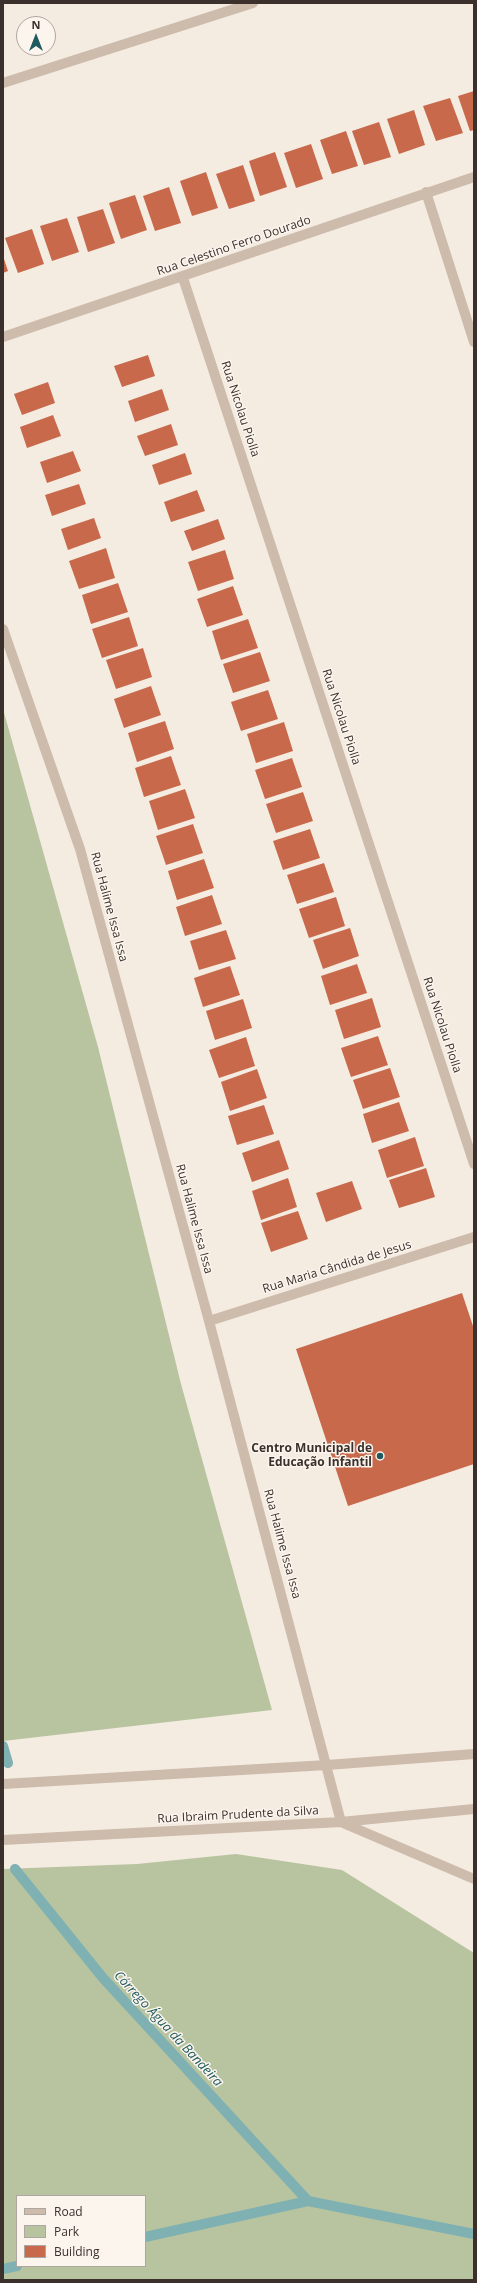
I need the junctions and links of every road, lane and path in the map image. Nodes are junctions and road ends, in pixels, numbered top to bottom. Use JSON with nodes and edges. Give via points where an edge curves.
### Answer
{"nodes":[{"id":1,"x":252,"y":3,"type":"edge"},
{"id":2,"x":3,"y":82,"type":"edge"},
{"id":3,"x":474,"y":177,"type":"edge"},
{"id":4,"x":426,"y":192,"type":"junction"},
{"id":5,"x":183,"y":278,"type":"junction"},
{"id":6,"x":3,"y":337,"type":"edge"},
{"id":7,"x":474,"y":342,"type":"edge"},
{"id":8,"x":3,"y":629,"type":"edge"},
{"id":9,"x":474,"y":1164,"type":"edge"},
{"id":10,"x":474,"y":1237,"type":"edge"},
{"id":11,"x":208,"y":1321,"type":"junction"},
{"id":12,"x":474,"y":1754,"type":"edge"},
{"id":13,"x":327,"y":1765,"type":"junction"},
{"id":14,"x":3,"y":1784,"type":"edge"},
{"id":15,"x":474,"y":1809,"type":"edge"},
{"id":16,"x":342,"y":1822,"type":"junction"},
{"id":17,"x":3,"y":1840,"type":"edge"},
{"id":18,"x":474,"y":1879,"type":"edge"}],
"edges":[{"from":1,"to":2,"type":"street"},
{"from":3,"to":4,"type":"street","name":"Rua Celestino Ferro Dourado"},
{"from":4,"to":5,"type":"street","name":"Rua Celestino Ferro Dourado"},
{"from":4,"to":7,"type":"street"},
{"from":5,"to":6,"type":"street","name":"Rua Celestino Ferro Dourado"},
{"from":5,"to":9,"type":"street","name":"Rua Nicolau Piolla"},
{"from":8,"to":11,"type":"street","name":"Rua Halime Issa Issa","via":[[80,849]]},
{"from":10,"to":11,"type":"street","name":"Rua Maria Cândida de Jesus"},
{"from":11,"to":13,"type":"street","name":"Rua Halime Issa Issa"},
{"from":12,"to":13,"type":"street"},
{"from":13,"to":14,"type":"street"},
{"from":13,"to":16,"type":"street","name":"Rua Halime Issa Issa"},
{"from":15,"to":16,"type":"street","name":"Rua Ibraim Prudente da Silva"},
{"from":16,"to":17,"type":"street","name":"Rua Ibraim Prudente da Silva"},
{"from":16,"to":18,"type":"street"}]}
